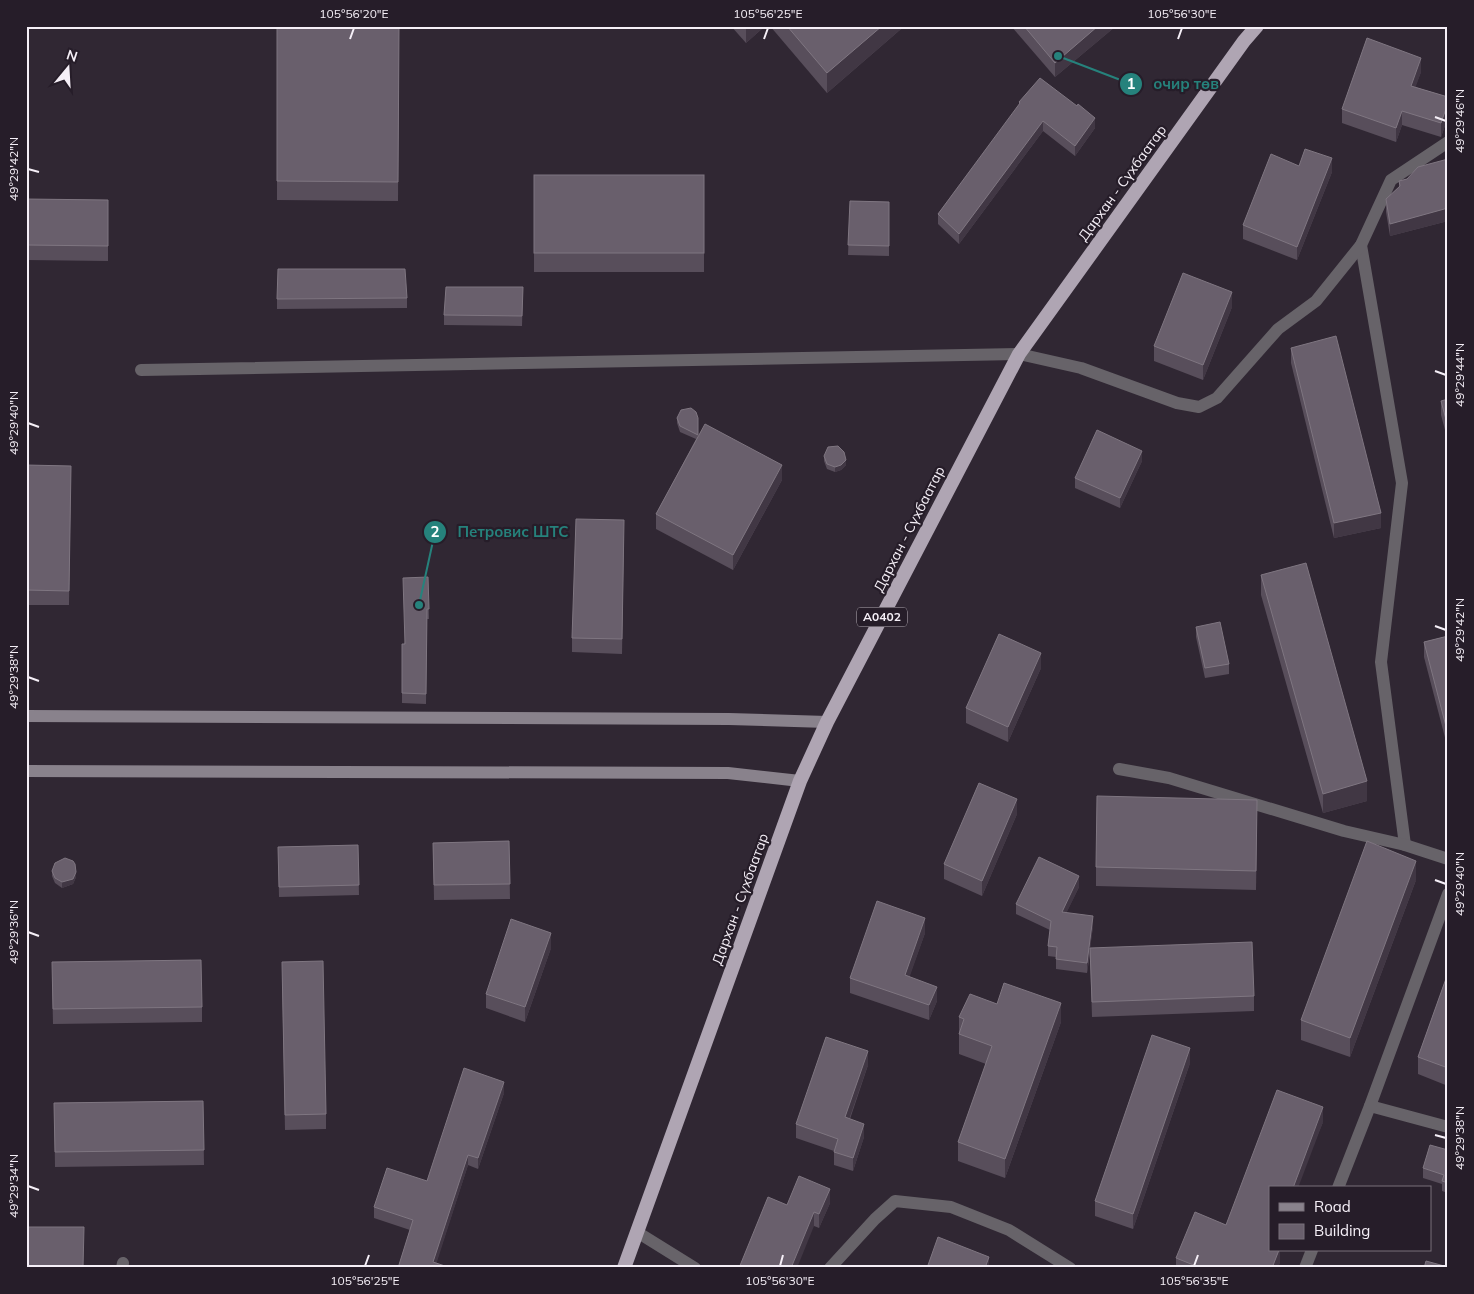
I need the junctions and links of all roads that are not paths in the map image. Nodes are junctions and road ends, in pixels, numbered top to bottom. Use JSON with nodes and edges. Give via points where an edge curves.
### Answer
{"nodes":[{"id":1,"x":1257,"y":26,"type":"edge"},
{"id":2,"x":1448,"y":142,"type":"edge"},
{"id":3,"x":1362,"y":245,"type":"junction"},
{"id":4,"x":1019,"y":354,"type":"junction"},
{"id":5,"x":141,"y":370,"type":"dead end"},
{"id":6,"x":26,"y":716,"type":"edge"},
{"id":7,"x":827,"y":722,"type":"junction"},
{"id":8,"x":1119,"y":769,"type":"dead end"},
{"id":9,"x":26,"y":771,"type":"edge"},
{"id":10,"x":800,"y":781,"type":"junction"},
{"id":11,"x":1405,"y":844,"type":"junction"},
{"id":12,"x":1448,"y":859,"type":"edge"},
{"id":13,"x":1448,"y":894,"type":"edge"},
{"id":14,"x":1370,"y":1106,"type":"junction"},
{"id":15,"x":1448,"y":1127,"type":"edge"},
{"id":16,"x":1339,"y":1186,"type":"edge"},
{"id":17,"x":637,"y":1232,"type":"junction"},
{"id":18,"x":1311,"y":1252,"type":"edge"},
{"id":19,"x":624,"y":1268,"type":"edge"},
{"id":20,"x":696,"y":1268,"type":"edge"},
{"id":21,"x":830,"y":1268,"type":"edge"},
{"id":22,"x":1070,"y":1268,"type":"edge"},
{"id":23,"x":1306,"y":1268,"type":"edge"}],
"edges":[{"from":1,"to":4,"type":"highway","name":"Дархан - Сүхбаатар","number":"A0402"},
{"from":2,"to":3,"type":"street","via":[[1391,180]]},
{"from":3,"to":4,"type":"street","via":[[1316,301],[1278,328],[1217,398],[1199,407],[1177,403],[1081,368]]},
{"from":3,"to":11,"type":"street","via":[[1402,483],[1381,662]]},
{"from":4,"to":5,"type":"street"},
{"from":4,"to":7,"type":"highway","name":"Дархан - Сүхбаатар","number":"A0402"},
{"from":6,"to":7,"type":"main road"},
{"from":7,"to":10,"type":"highway","name":"Дархан - Сүхбаатар","number":"A0402"},
{"from":8,"to":11,"type":"street","via":[[1169,778],[1344,831]]},
{"from":9,"to":10,"type":"main road","via":[[728,773]]},
{"from":10,"to":17,"type":"highway","name":"Дархан - Сүхбаатар","number":"A0402"},
{"from":11,"to":12,"type":"street"},
{"from":13,"to":14,"type":"street"},
{"from":14,"to":15,"type":"street"},
{"from":14,"to":16,"type":"street"},
{"from":17,"to":19,"type":"highway","name":"Дархан - Сүхбаатар","number":"A0402"},
{"from":17,"to":20,"type":"street"},
{"from":18,"to":23,"type":"street"},
{"from":21,"to":22,"type":"street","via":[[895,1201],[951,1207],[1009,1230]]}]}
